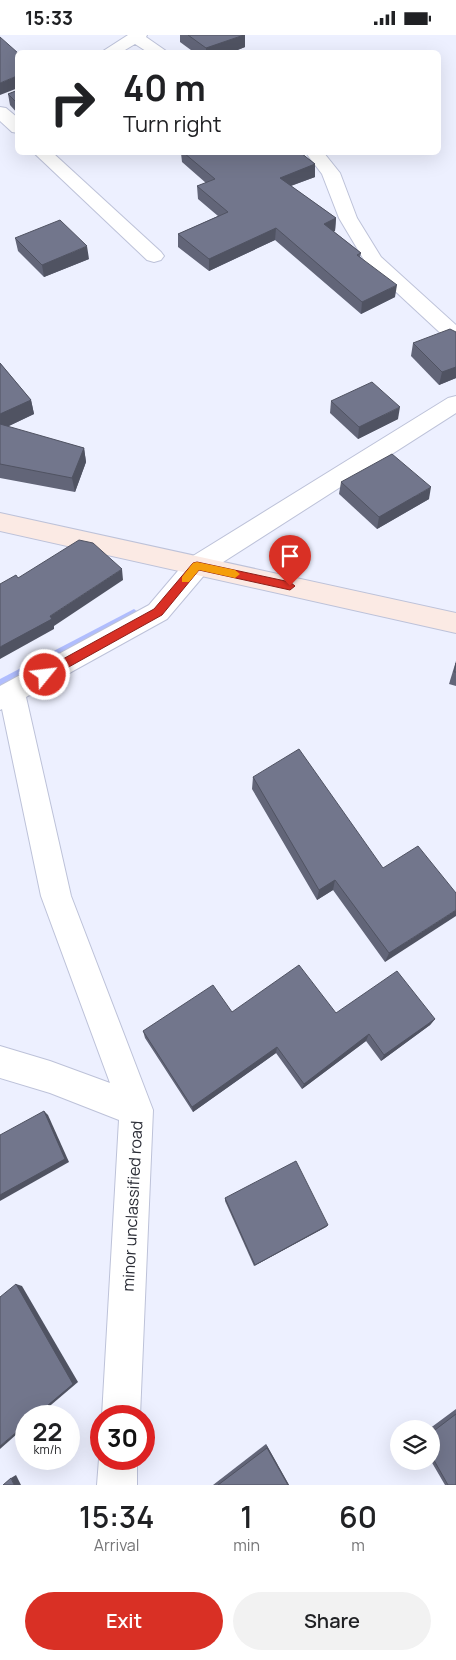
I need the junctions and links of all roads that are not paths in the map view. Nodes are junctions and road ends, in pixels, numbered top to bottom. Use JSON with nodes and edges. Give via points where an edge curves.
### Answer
{"nodes":[{"id":1,"x":137,"y":36,"type":"edge"},
{"id":2,"x":113,"y":50,"type":"edge"},
{"id":3,"x":157,"y":50,"type":"edge"},
{"id":4,"x":3,"y":104,"type":"edge"},
{"id":5,"x":15,"y":123,"type":"edge"},
{"id":6,"x":45,"y":155,"type":"edge"},
{"id":7,"x":317,"y":155,"type":"edge"},
{"id":8,"x":154,"y":256,"type":"dead end"},
{"id":9,"x":456,"y":336,"type":"edge"},
{"id":10,"x":456,"y":403,"type":"edge"},
{"id":11,"x":0,"y":522,"type":"edge"},
{"id":12,"x":197,"y":566,"type":"junction"},
{"id":13,"x":456,"y":623,"type":"edge"},
{"id":14,"x":6,"y":696,"type":"edge"},
{"id":15,"x":0,"y":1063,"type":"edge"},
{"id":16,"x":136,"y":1110,"type":"junction"},
{"id":17,"x":122,"y":1405,"type":"edge"},
{"id":18,"x":118,"y":1470,"type":"edge"},
{"id":19,"x":117,"y":1485,"type":"edge"}],
"edges":[{"from":1,"to":2,"type":"street"},
{"from":1,"to":3,"type":"street"},
{"from":4,"to":5,"type":"street"},
{"from":6,"to":8,"type":"street"},
{"from":7,"to":9,"type":"street","via":[[331,173],[348,218],[374,261]]},
{"from":10,"to":12,"type":"street"},
{"from":11,"to":12,"type":"main road"},
{"from":12,"to":13,"type":"main road"},
{"from":12,"to":14,"type":"street","via":[[158,612]]},
{"from":14,"to":16,"type":"street","via":[[56,896]]},
{"from":15,"to":16,"type":"street","name":"minor unclassified road","via":[[50,1077]]},
{"from":16,"to":17,"type":"street","name":"minor unclassified road"},
{"from":18,"to":19,"type":"street"}]}
